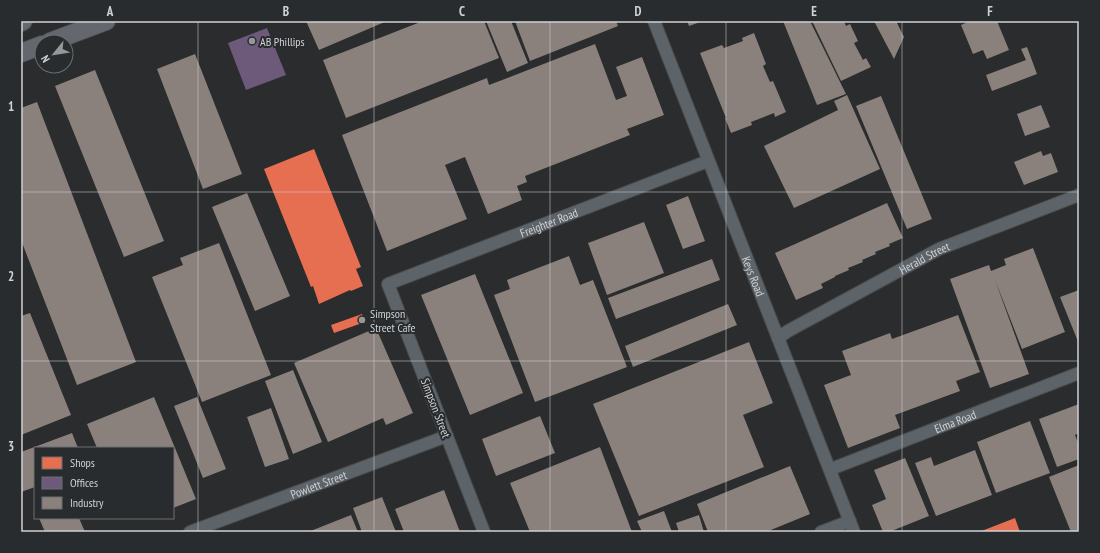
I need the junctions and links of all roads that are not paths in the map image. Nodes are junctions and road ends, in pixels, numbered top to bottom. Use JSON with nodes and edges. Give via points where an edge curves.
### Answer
{"nodes":[{"id":1,"x":106,"y":21,"type":"edge"},
{"id":2,"x":654,"y":21,"type":"edge"},
{"id":3,"x":83,"y":25,"type":"edge"},
{"id":4,"x":66,"y":34,"type":"edge"},
{"id":5,"x":34,"y":48,"type":"edge"},
{"id":6,"x":21,"y":53,"type":"edge"},
{"id":7,"x":708,"y":161,"type":"junction"},
{"id":8,"x":1079,"y":195,"type":"edge"},
{"id":9,"x":388,"y":284,"type":"joint"},
{"id":10,"x":778,"y":338,"type":"junction"},
{"id":11,"x":1079,"y":374,"type":"edge"},
{"id":12,"x":447,"y":436,"type":"junction"},
{"id":13,"x":830,"y":469,"type":"junction"},
{"id":14,"x":852,"y":526,"type":"edge"},
{"id":15,"x":190,"y":532,"type":"edge"},
{"id":16,"x":484,"y":532,"type":"edge"},
{"id":17,"x":821,"y":532,"type":"edge"}],
"edges":[{"from":1,"to":3,"type":"highway"},
{"from":2,"to":7,"type":"street","name":"Keys Road"},
{"from":3,"to":4,"type":"highway"},
{"from":5,"to":6,"type":"highway"},
{"from":7,"to":9,"type":"street","name":"Freighter Road"},
{"from":7,"to":10,"type":"street","name":"Keys Road"},
{"from":8,"to":10,"type":"street","name":"Herald Street","via":[[938,249]]},
{"from":9,"to":12,"type":"street","name":"Simpson Street"},
{"from":10,"to":13,"type":"street","name":"Keys Road"},
{"from":11,"to":13,"type":"street","name":"Elma Road"},
{"from":12,"to":15,"type":"street","name":"Powlett Street"},
{"from":12,"to":16,"type":"street","name":"Simpson Street"},
{"from":13,"to":14,"type":"street","name":"Keys Road"},
{"from":14,"to":17,"type":"street"}]}
